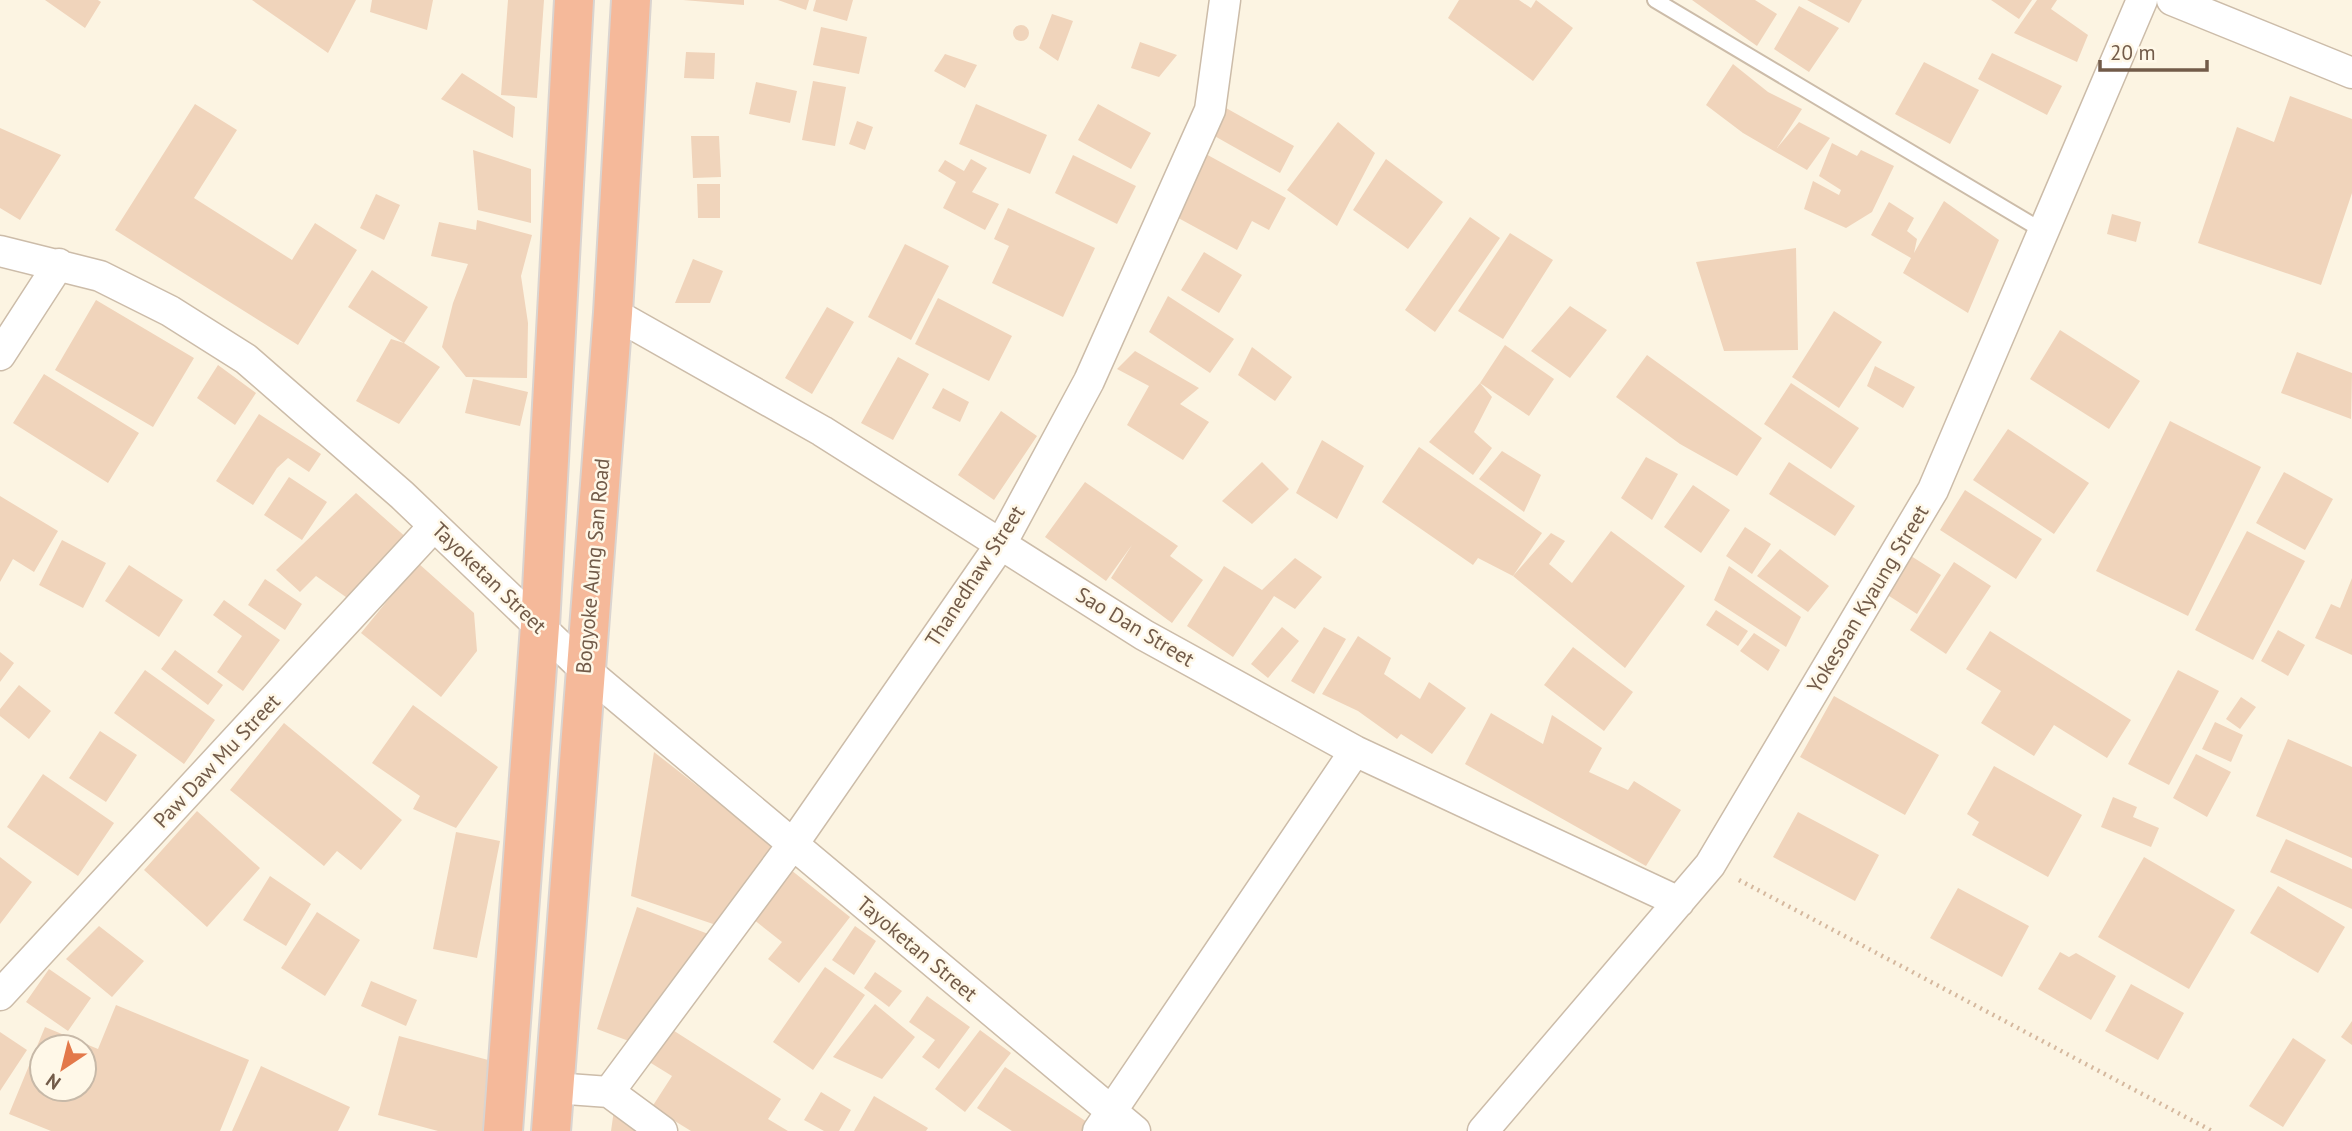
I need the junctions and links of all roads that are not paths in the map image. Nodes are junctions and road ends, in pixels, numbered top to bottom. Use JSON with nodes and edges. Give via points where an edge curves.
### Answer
{"nodes":[{"id":1,"x":574,"y":0,"type":"edge"},
{"id":2,"x":631,"y":0,"type":"edge"},
{"id":3,"x":1224,"y":0,"type":"edge"},
{"id":4,"x":1655,"y":0,"type":"edge"},
{"id":5,"x":2142,"y":0,"type":"edge"},
{"id":6,"x":2172,"y":0,"type":"edge"},
{"id":7,"x":2352,"y":73,"type":"edge"},
{"id":8,"x":2043,"y":231,"type":"junction"},
{"id":9,"x":0,"y":251,"type":"edge"},
{"id":10,"x":58,"y":264,"type":"junction"},
{"id":11,"x":613,"y":313,"type":"junction"},
{"id":12,"x":0,"y":355,"type":"edge"},
{"id":13,"x":434,"y":526,"type":"junction"},
{"id":14,"x":1001,"y":544,"type":"junction"},
{"id":15,"x":540,"y":626,"type":"junction"},
{"id":16,"x":584,"y":669,"type":"junction"},
{"id":17,"x":1355,"y":751,"type":"junction"},
{"id":18,"x":793,"y":844,"type":"junction"},
{"id":19,"x":1679,"y":902,"type":"junction"},
{"id":20,"x":0,"y":995,"type":"edge"},
{"id":21,"x":554,"y":1088,"type":"junction"},
{"id":22,"x":609,"y":1092,"type":"junction"},
{"id":23,"x":1105,"y":1122,"type":"edge"},
{"id":24,"x":503,"y":1131,"type":"edge"},
{"id":25,"x":551,"y":1131,"type":"edge"},
{"id":26,"x":662,"y":1131,"type":"edge"},
{"id":27,"x":1135,"y":1131,"type":"edge"},
{"id":28,"x":1483,"y":1131,"type":"edge"}],
"edges":[{"from":1,"to":15,"type":"highway"},
{"from":2,"to":11,"type":"highway","name":"Bogyoke Aung San Road"},
{"from":3,"to":14,"type":"street","name":"Thanedhaw Street","via":[[1210,110],[1089,382]]},
{"from":4,"to":8,"type":"lane"},
{"from":5,"to":8,"type":"street","name":"Yokesoan Kyaung Street"},
{"from":6,"to":7,"type":"street"},
{"from":8,"to":19,"type":"street","name":"Yokesoan Kyaung Street","via":[[1933,490],[1710,865]]},
{"from":9,"to":10,"type":"street","name":"Tayoketan Street"},
{"from":10,"to":12,"type":"street"},
{"from":10,"to":13,"type":"street","name":"Tayoketan Street","via":[[100,276],[170,311],[246,359]]},
{"from":11,"to":14,"type":"street","name":"Sao Dan Street","via":[[822,431]]},
{"from":11,"to":16,"type":"highway","name":"Bogyoke Aung San Road"},
{"from":13,"to":15,"type":"street","name":"Tayoketan Street"},
{"from":13,"to":20,"type":"street","name":"Paw Daw Mu Street"},
{"from":14,"to":17,"type":"street","name":"Sao Dan Street","via":[[1144,635]]},
{"from":14,"to":18,"type":"street","name":"Thanedhaw Street"},
{"from":15,"to":16,"type":"street","name":"Tayoketan Street"},
{"from":15,"to":24,"type":"highway"},
{"from":16,"to":18,"type":"street","name":"Tayoketan Street"},
{"from":16,"to":21,"type":"highway","name":"Bogyoke Aung San Road"},
{"from":17,"to":19,"type":"street","name":"Sao Dan Street"},
{"from":17,"to":23,"type":"street"},
{"from":18,"to":22,"type":"street","name":"Thanedhaw Street"},
{"from":18,"to":23,"type":"street","name":"Tayoketan Street"},
{"from":19,"to":28,"type":"street","name":"Yokesoan Kyaung Street"},
{"from":21,"to":22,"type":"street"},
{"from":21,"to":25,"type":"highway","name":"Bogyoke Aung San Road"},
{"from":22,"to":26,"type":"street"},
{"from":23,"to":27,"type":"street","name":"Tayoketan Street"}]}
